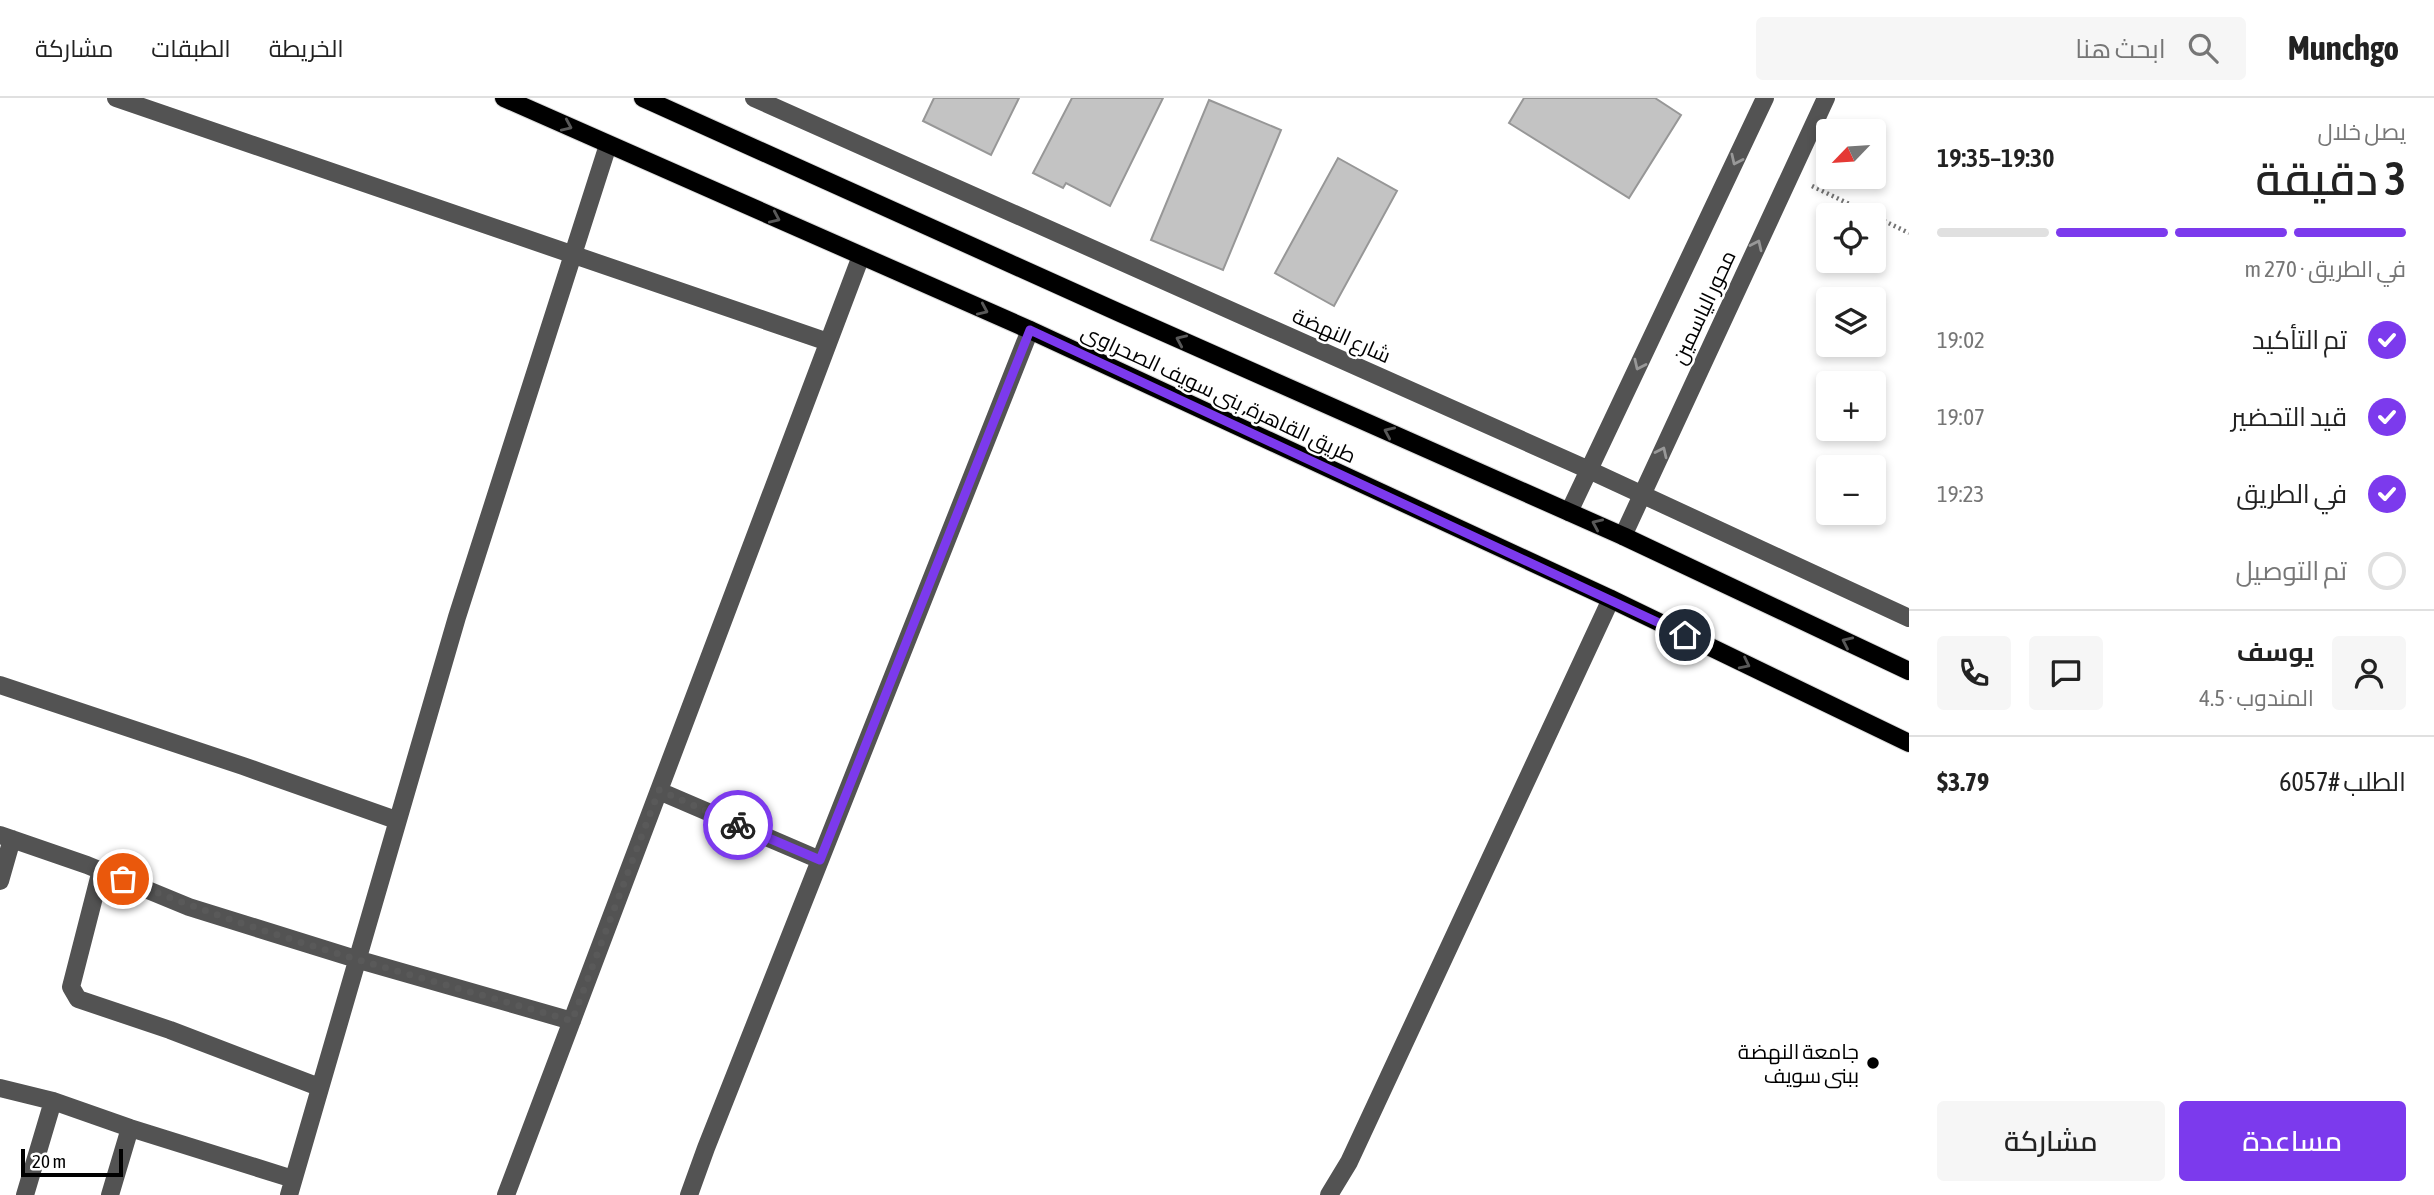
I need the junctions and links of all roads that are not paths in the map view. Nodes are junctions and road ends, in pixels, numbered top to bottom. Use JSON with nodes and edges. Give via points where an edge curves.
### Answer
{"nodes":[{"id":1,"x":116,"y":98,"type":"edge"},
{"id":2,"x":504,"y":98,"type":"edge"},
{"id":3,"x":643,"y":98,"type":"edge"},
{"id":4,"x":754,"y":98,"type":"edge"},
{"id":5,"x":1765,"y":98,"type":"edge"},
{"id":6,"x":1826,"y":98,"type":"edge"},
{"id":7,"x":608,"y":145,"type":"junction"},
{"id":8,"x":573,"y":253,"type":"junction"},
{"id":9,"x":861,"y":256,"type":"junction"},
{"id":10,"x":1030,"y":330,"type":"junction"},
{"id":11,"x":828,"y":342,"type":"junction"},
{"id":12,"x":1589,"y":470,"type":"junction"},
{"id":13,"x":1642,"y":494,"type":"junction"},
{"id":14,"x":1569,"y":512,"type":"junction"},
{"id":15,"x":1623,"y":536,"type":"junction"},
{"id":16,"x":1611,"y":598,"type":"junction"},
{"id":17,"x":1909,"y":618,"type":"edge"},
{"id":18,"x":1909,"y":671,"type":"edge"},
{"id":19,"x":0,"y":685,"type":"edge"},
{"id":20,"x":1909,"y":743,"type":"edge"},
{"id":21,"x":659,"y":790,"type":"junction"},
{"id":22,"x":396,"y":820,"type":"junction"},
{"id":23,"x":6,"y":837,"type":"edge"},
{"id":24,"x":820,"y":860,"type":"junction"},
{"id":25,"x":101,"y":870,"type":"junction"},
{"id":26,"x":0,"y":881,"type":"edge"},
{"id":27,"x":356,"y":959,"type":"junction"},
{"id":28,"x":572,"y":1021,"type":"junction"},
{"id":29,"x":319,"y":1087,"type":"junction"},
{"id":30,"x":0,"y":1088,"type":"edge"},
{"id":31,"x":53,"y":1101,"type":"junction"},
{"id":32,"x":130,"y":1128,"type":"junction"},
{"id":33,"x":291,"y":1187,"type":"edge"},
{"id":34,"x":25,"y":1195,"type":"edge"},
{"id":35,"x":110,"y":1195,"type":"edge"},
{"id":36,"x":506,"y":1195,"type":"edge"},
{"id":37,"x":689,"y":1195,"type":"edge"},
{"id":38,"x":1329,"y":1195,"type":"edge"}],
"edges":[{"from":1,"to":8,"type":"street"},
{"from":2,"to":7,"type":"main road","name":"طريق القاهرة, بنى سويف الصحراوى","one_way":true},
{"from":14,"to":3,"type":"main road","name":"طريق القاهرة, بنى سويف الصحراوى","one_way":true},
{"from":4,"to":12,"type":"street","name":"شارع النهضة"},
{"from":5,"to":12,"type":"street","name":"محور الياسمين","one_way":true},
{"from":13,"to":6,"type":"street","name":"محور الياسمين","one_way":true},
{"from":7,"to":8,"type":"street"},
{"from":7,"to":9,"type":"main road","name":"طريق القاهرة, بنى سويف الصحراوى","one_way":true},
{"from":8,"to":11,"type":"street"},
{"from":8,"to":22,"type":"street"},
{"from":9,"to":10,"type":"main road","name":"طريق القاهرة, بنى سويف الصحراوى","one_way":true},
{"from":9,"to":11,"type":"street"},
{"from":10,"to":16,"type":"main road","name":"طريق القاهرة, بنى سويف الصحراوى"},
{"from":10,"to":24,"type":"street"},
{"from":11,"to":21,"type":"street"},
{"from":12,"to":13,"type":"street","name":"شارع النهضة"},
{"from":12,"to":14,"type":"street","name":"محور الياسمين"},
{"from":13,"to":15,"type":"street","name":"محور الياسمين"},
{"from":13,"to":17,"type":"street","name":"شارع النهضة"},
{"from":15,"to":14,"type":"main road","name":"طريق القاهرة, بنى سويف الصحراوى","one_way":true},
{"from":18,"to":15,"type":"main road","name":"طريق القاهرة, بنى سويف الصحراوى","one_way":true},
{"from":16,"to":20,"type":"main road","name":"طريق القاهرة, بنى سويف الصحراوى","one_way":true},
{"from":16,"to":38,"type":"street","via":[[1349,1161]]},
{"from":19,"to":22,"type":"street"},
{"from":21,"to":24,"type":"street"},
{"from":21,"to":28,"type":"street"},
{"from":22,"to":27,"type":"street"},
{"from":23,"to":25,"type":"street"},
{"from":23,"to":26,"type":"street"},
{"from":24,"to":37,"type":"street"},
{"from":25,"to":27,"type":"street","via":[[189,907]]},
{"from":25,"to":29,"type":"street","via":[[71,987],[78,999]]},
{"from":27,"to":28,"type":"street"},
{"from":27,"to":29,"type":"street"},
{"from":28,"to":36,"type":"street"},
{"from":29,"to":33,"type":"street"},
{"from":30,"to":31,"type":"street"},
{"from":31,"to":32,"type":"street"},
{"from":31,"to":34,"type":"street"},
{"from":32,"to":33,"type":"street"},
{"from":32,"to":35,"type":"street"}]}
